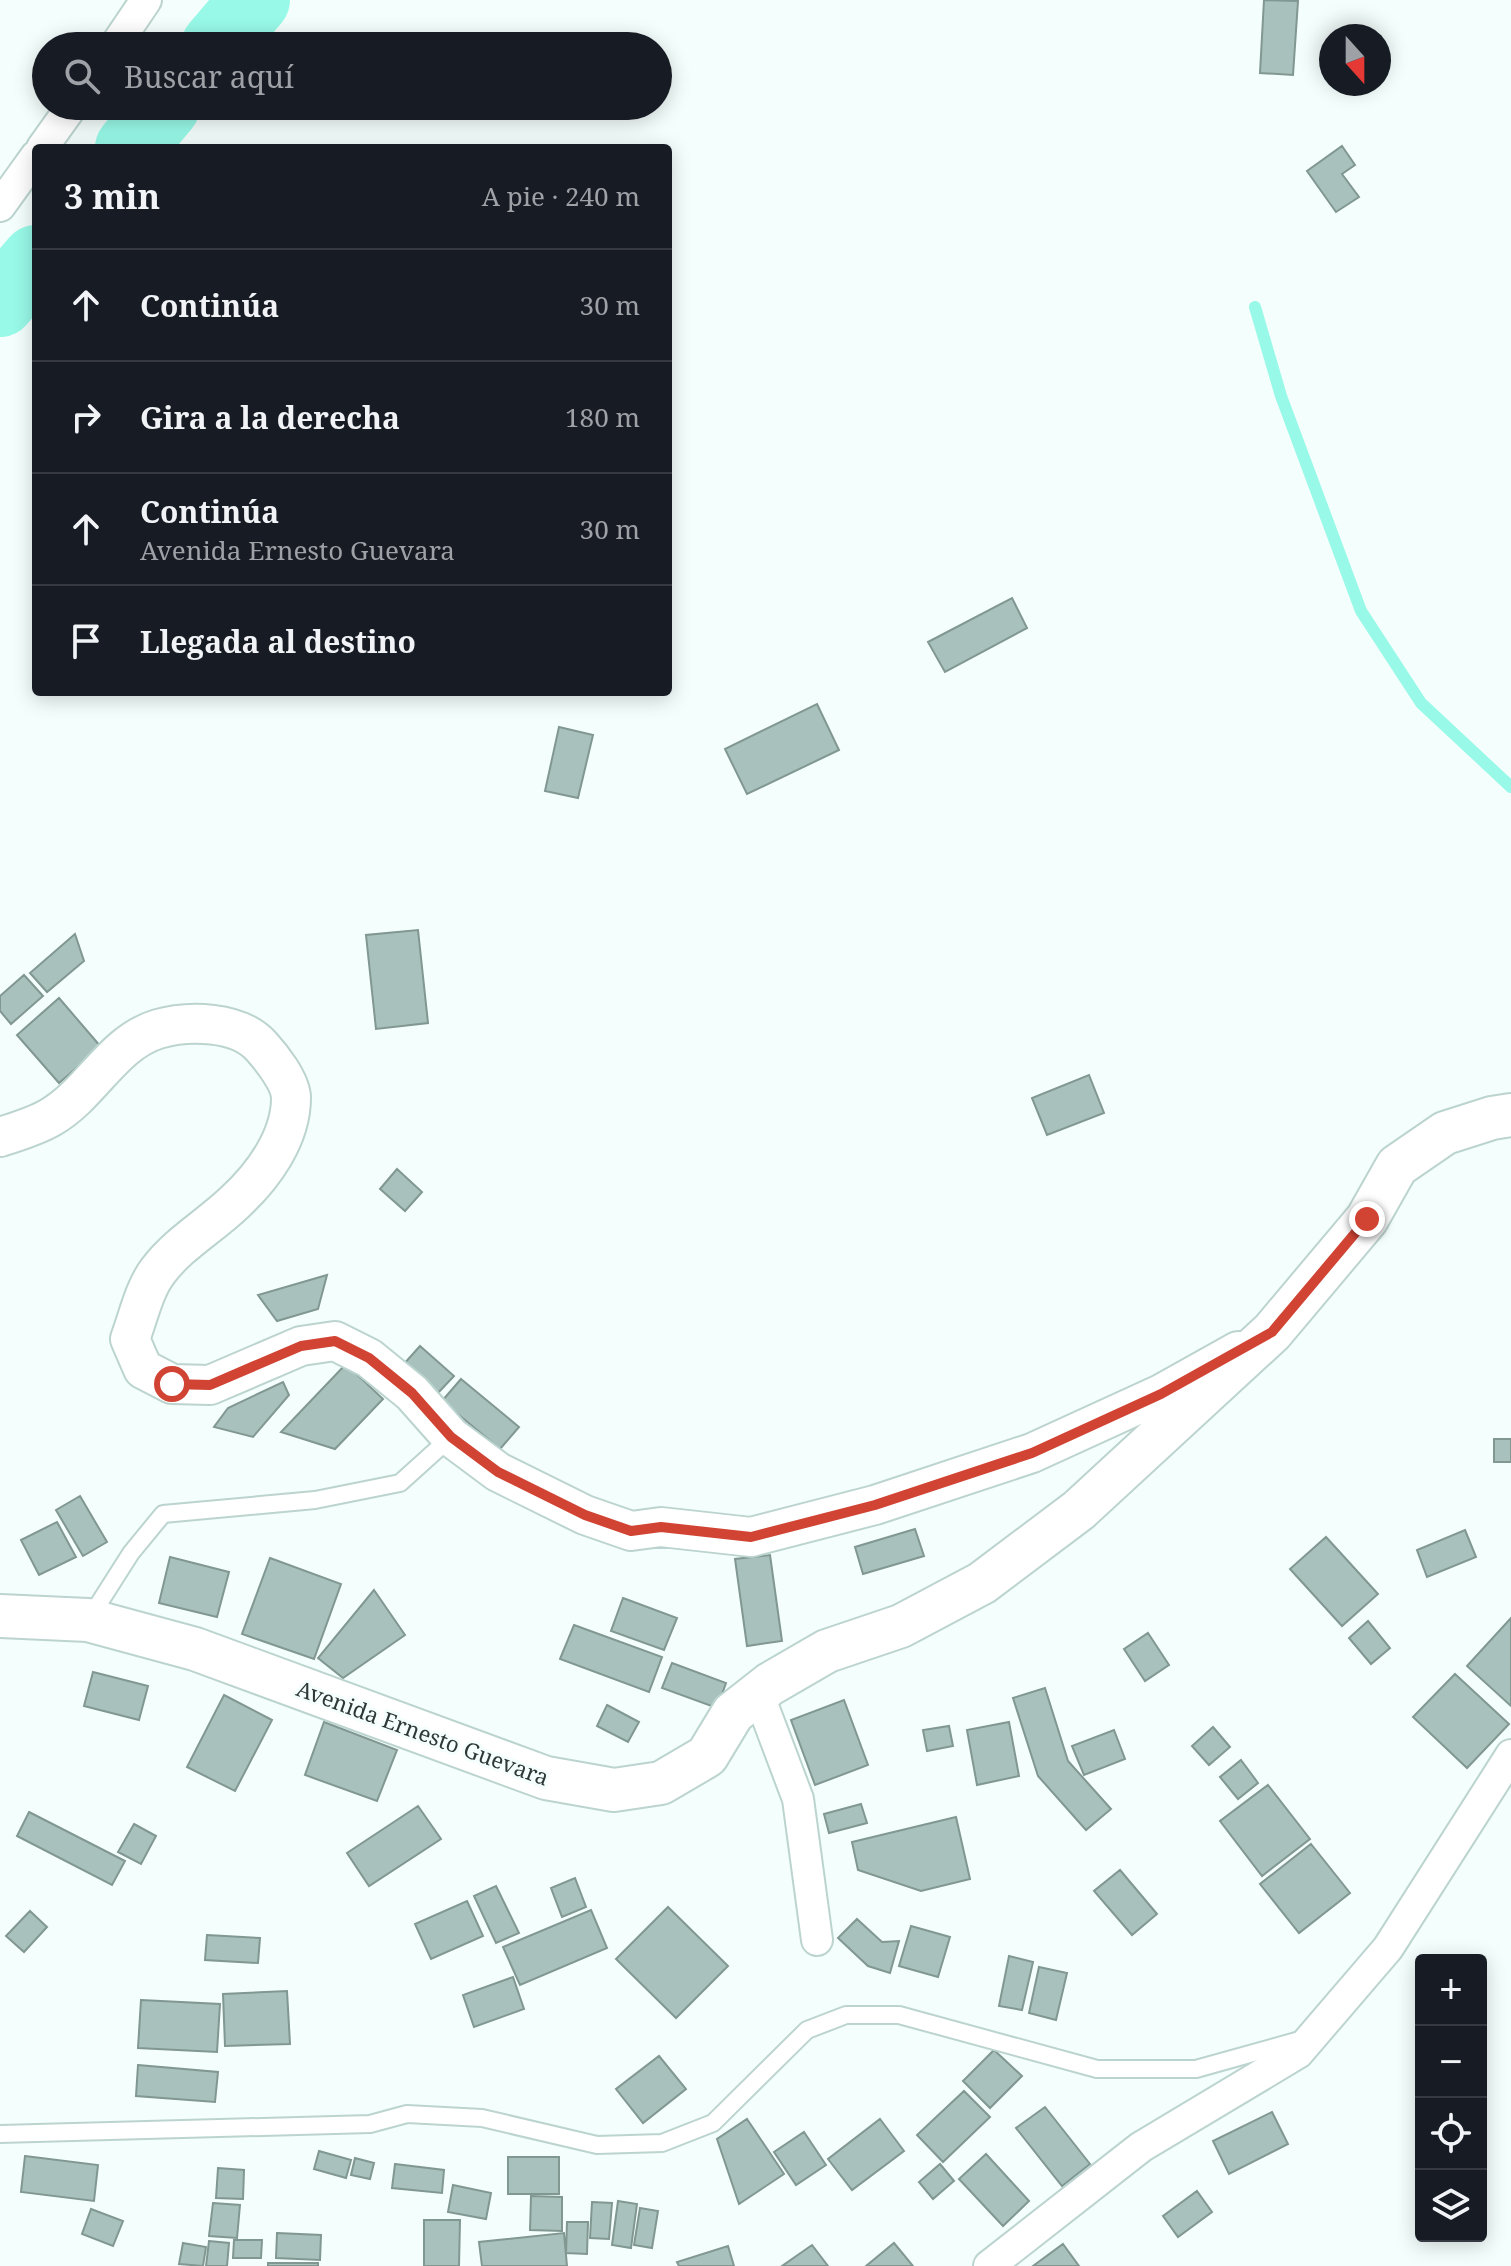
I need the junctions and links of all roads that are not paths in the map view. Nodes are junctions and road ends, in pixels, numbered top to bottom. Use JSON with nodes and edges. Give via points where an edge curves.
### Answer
{"nodes":[{"id":1,"x":146,"y":0,"type":"edge"},
{"id":2,"x":124,"y":32,"type":"edge"},
{"id":3,"x":62,"y":120,"type":"edge"},
{"id":4,"x":45,"y":144,"type":"edge"},
{"id":5,"x":32,"y":162,"type":"edge"},
{"id":6,"x":0,"y":206,"type":"edge"},
{"id":7,"x":1511,"y":1115,"type":"edge"},
{"id":8,"x":0,"y":1137,"type":"edge"},
{"id":9,"x":1272,"y":1332,"type":"junction"},
{"id":10,"x":451,"y":1437,"type":"junction"},
{"id":11,"x":0,"y":1616,"type":"edge"},
{"id":12,"x":88,"y":1620,"type":"junction"},
{"id":13,"x":758,"y":1693,"type":"junction"},
{"id":14,"x":1511,"y":1755,"type":"edge"},
{"id":15,"x":817,"y":1940,"type":"dead end"},
{"id":16,"x":1314,"y":2036,"type":"junction"},
{"id":17,"x":0,"y":2134,"type":"edge"},
{"id":18,"x":989,"y":2266,"type":"edge"}],
"edges":[{"from":1,"to":2,"type":"street"},
{"from":3,"to":4,"type":"street"},
{"from":5,"to":6,"type":"street"},
{"from":7,"to":9,"type":"main road","name":"Avenida Ernesto Guevara","via":[[1445,1133],[1397,1166],[1367,1219]]},
{"from":8,"to":10,"type":"street","via":[[52,1117],[115,1056],[154,1031],[182,1023],[252,1036],[275,1061],[291,1095],[285,1128],[273,1159],[236,1201],[156,1272],[130,1339],[143,1369],[172,1384],[210,1385],[301,1346],[335,1341],[369,1358],[412,1393]]},
{"from":9,"to":10,"type":"street","via":[[1161,1394],[1032,1453],[875,1505],[751,1537],[661,1527],[631,1531],[585,1515],[498,1472]]},
{"from":9,"to":13,"type":"main road","name":"Avenida Ernesto Guevara","via":[[1079,1510],[982,1583],[901,1626],[827,1651]]},
{"from":10,"to":12,"type":"lane","via":[[400,1483],[315,1500],[163,1514]]},
{"from":11,"to":12,"type":"main road","name":"Avenida Ernesto Guevara"},
{"from":12,"to":13,"type":"main road","name":"Avenida Ernesto Guevara","via":[[195,1649],[546,1778],[614,1790],[661,1783],[707,1756],[733,1713]]},
{"from":13,"to":15,"type":"street","via":[[798,1799]]},
{"from":14,"to":16,"type":"street","via":[[1388,1948]]},
{"from":16,"to":17,"type":"lane","via":[[1196,2069],[1097,2069],[899,2015],[846,2015],[807,2030],[713,2123],[662,2143],[597,2145],[482,2118],[407,2114],[370,2124]]},
{"from":16,"to":18,"type":"street","via":[[1298,2053],[1141,2147]]}]}
